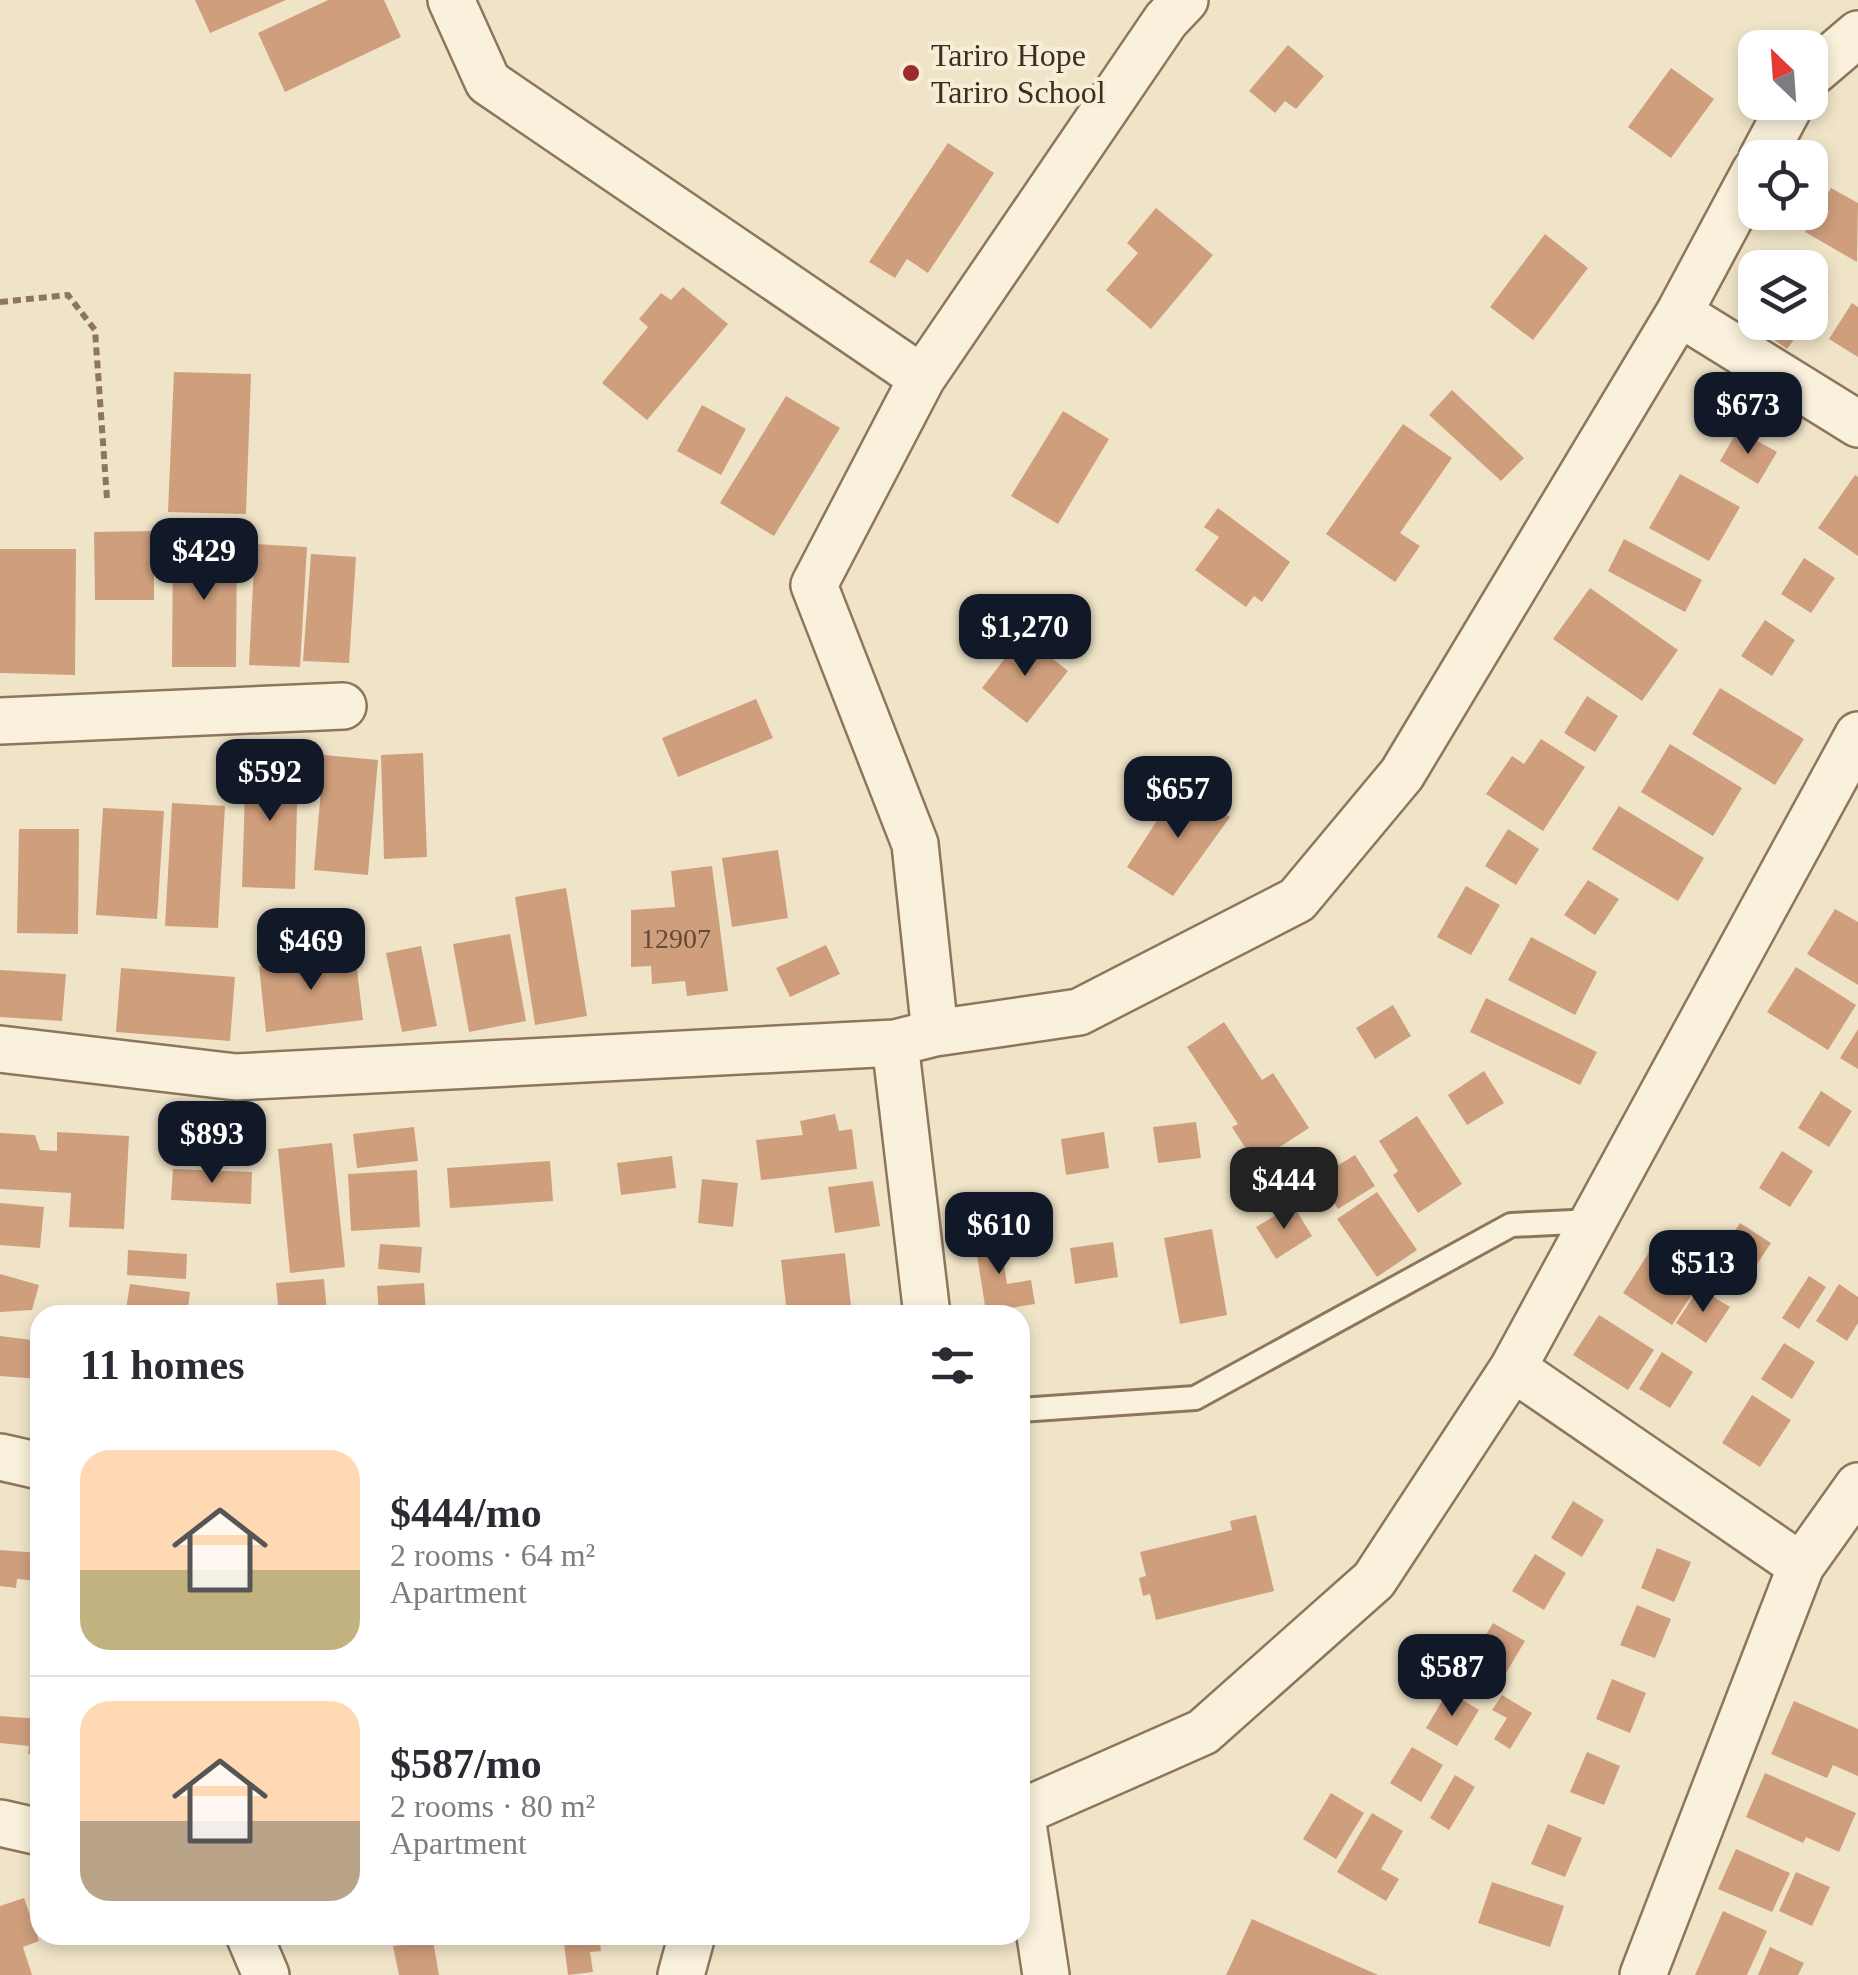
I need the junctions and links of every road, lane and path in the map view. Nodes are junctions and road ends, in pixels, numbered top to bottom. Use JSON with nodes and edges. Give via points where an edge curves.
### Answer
{"nodes":[{"id":1,"x":451,"y":0,"type":"edge"},
{"id":2,"x":1185,"y":0,"type":"edge"},
{"id":3,"x":1858,"y":34,"type":"edge"},
{"id":4,"x":1828,"y":60,"type":"edge"},
{"id":5,"x":1738,"y":203,"type":"edge"},
{"id":6,"x":0,"y":302,"type":"edge"},
{"id":7,"x":1679,"y":313,"type":"junction"},
{"id":8,"x":922,"y":378,"type":"junction"},
{"id":9,"x":1858,"y":424,"type":"edge"},
{"id":10,"x":107,"y":499,"type":"dead end"},
{"id":11,"x":343,"y":706,"type":"dead end"},
{"id":12,"x":0,"y":721,"type":"edge"},
{"id":13,"x":1858,"y":735,"type":"edge"},
{"id":14,"x":915,"y":1038,"type":"junction"},
{"id":15,"x":0,"y":1049,"type":"edge"},
{"id":16,"x":1594,"y":1221,"type":"junction"},
{"id":17,"x":927,"y":1305,"type":"edge"},
{"id":18,"x":1513,"y":1368,"type":"junction"},
{"id":19,"x":1030,"y":1409,"type":"edge"},
{"id":20,"x":0,"y":1457,"type":"edge"},
{"id":21,"x":30,"y":1464,"type":"edge"},
{"id":22,"x":1858,"y":1486,"type":"edge"},
{"id":23,"x":1801,"y":1566,"type":"junction"},
{"id":24,"x":1030,"y":1804,"type":"edge"},
{"id":25,"x":0,"y":1824,"type":"edge"},
{"id":26,"x":30,"y":1830,"type":"edge"},
{"id":27,"x":1030,"y":1868,"type":"edge"},
{"id":28,"x":253,"y":1945,"type":"edge"},
{"id":29,"x":689,"y":1945,"type":"edge"},
{"id":30,"x":266,"y":1975,"type":"edge"},
{"id":31,"x":681,"y":1975,"type":"edge"},
{"id":32,"x":1046,"y":1975,"type":"edge"},
{"id":33,"x":1643,"y":1975,"type":"edge"}],
"edges":[{"from":1,"to":8,"type":"street","via":[[488,82]]},
{"from":2,"to":8,"type":"street"},
{"from":3,"to":4,"type":"street"},
{"from":5,"to":7,"type":"street"},
{"from":6,"to":10,"type":"path","via":[[68,294],[95,330]]},
{"from":7,"to":9,"type":"street"},
{"from":7,"to":14,"type":"street","via":[[1402,774],[1297,900],[1079,1012]]},
{"from":8,"to":14,"type":"street","via":[[814,585],[915,844]]},
{"from":11,"to":12,"type":"street"},
{"from":13,"to":16,"type":"street"},
{"from":14,"to":15,"type":"street","via":[[236,1077]]},
{"from":14,"to":17,"type":"street"},
{"from":16,"to":18,"type":"street"},
{"from":16,"to":19,"type":"lane","via":[[1511,1225],[1195,1398]]},
{"from":18,"to":23,"type":"street"},
{"from":18,"to":24,"type":"street","via":[[1374,1580],[1202,1732]]},
{"from":20,"to":21,"type":"street"},
{"from":22,"to":23,"type":"street"},
{"from":23,"to":33,"type":"street"},
{"from":25,"to":26,"type":"street"},
{"from":27,"to":32,"type":"street"},
{"from":28,"to":30,"type":"street"},
{"from":29,"to":31,"type":"street"}]}
